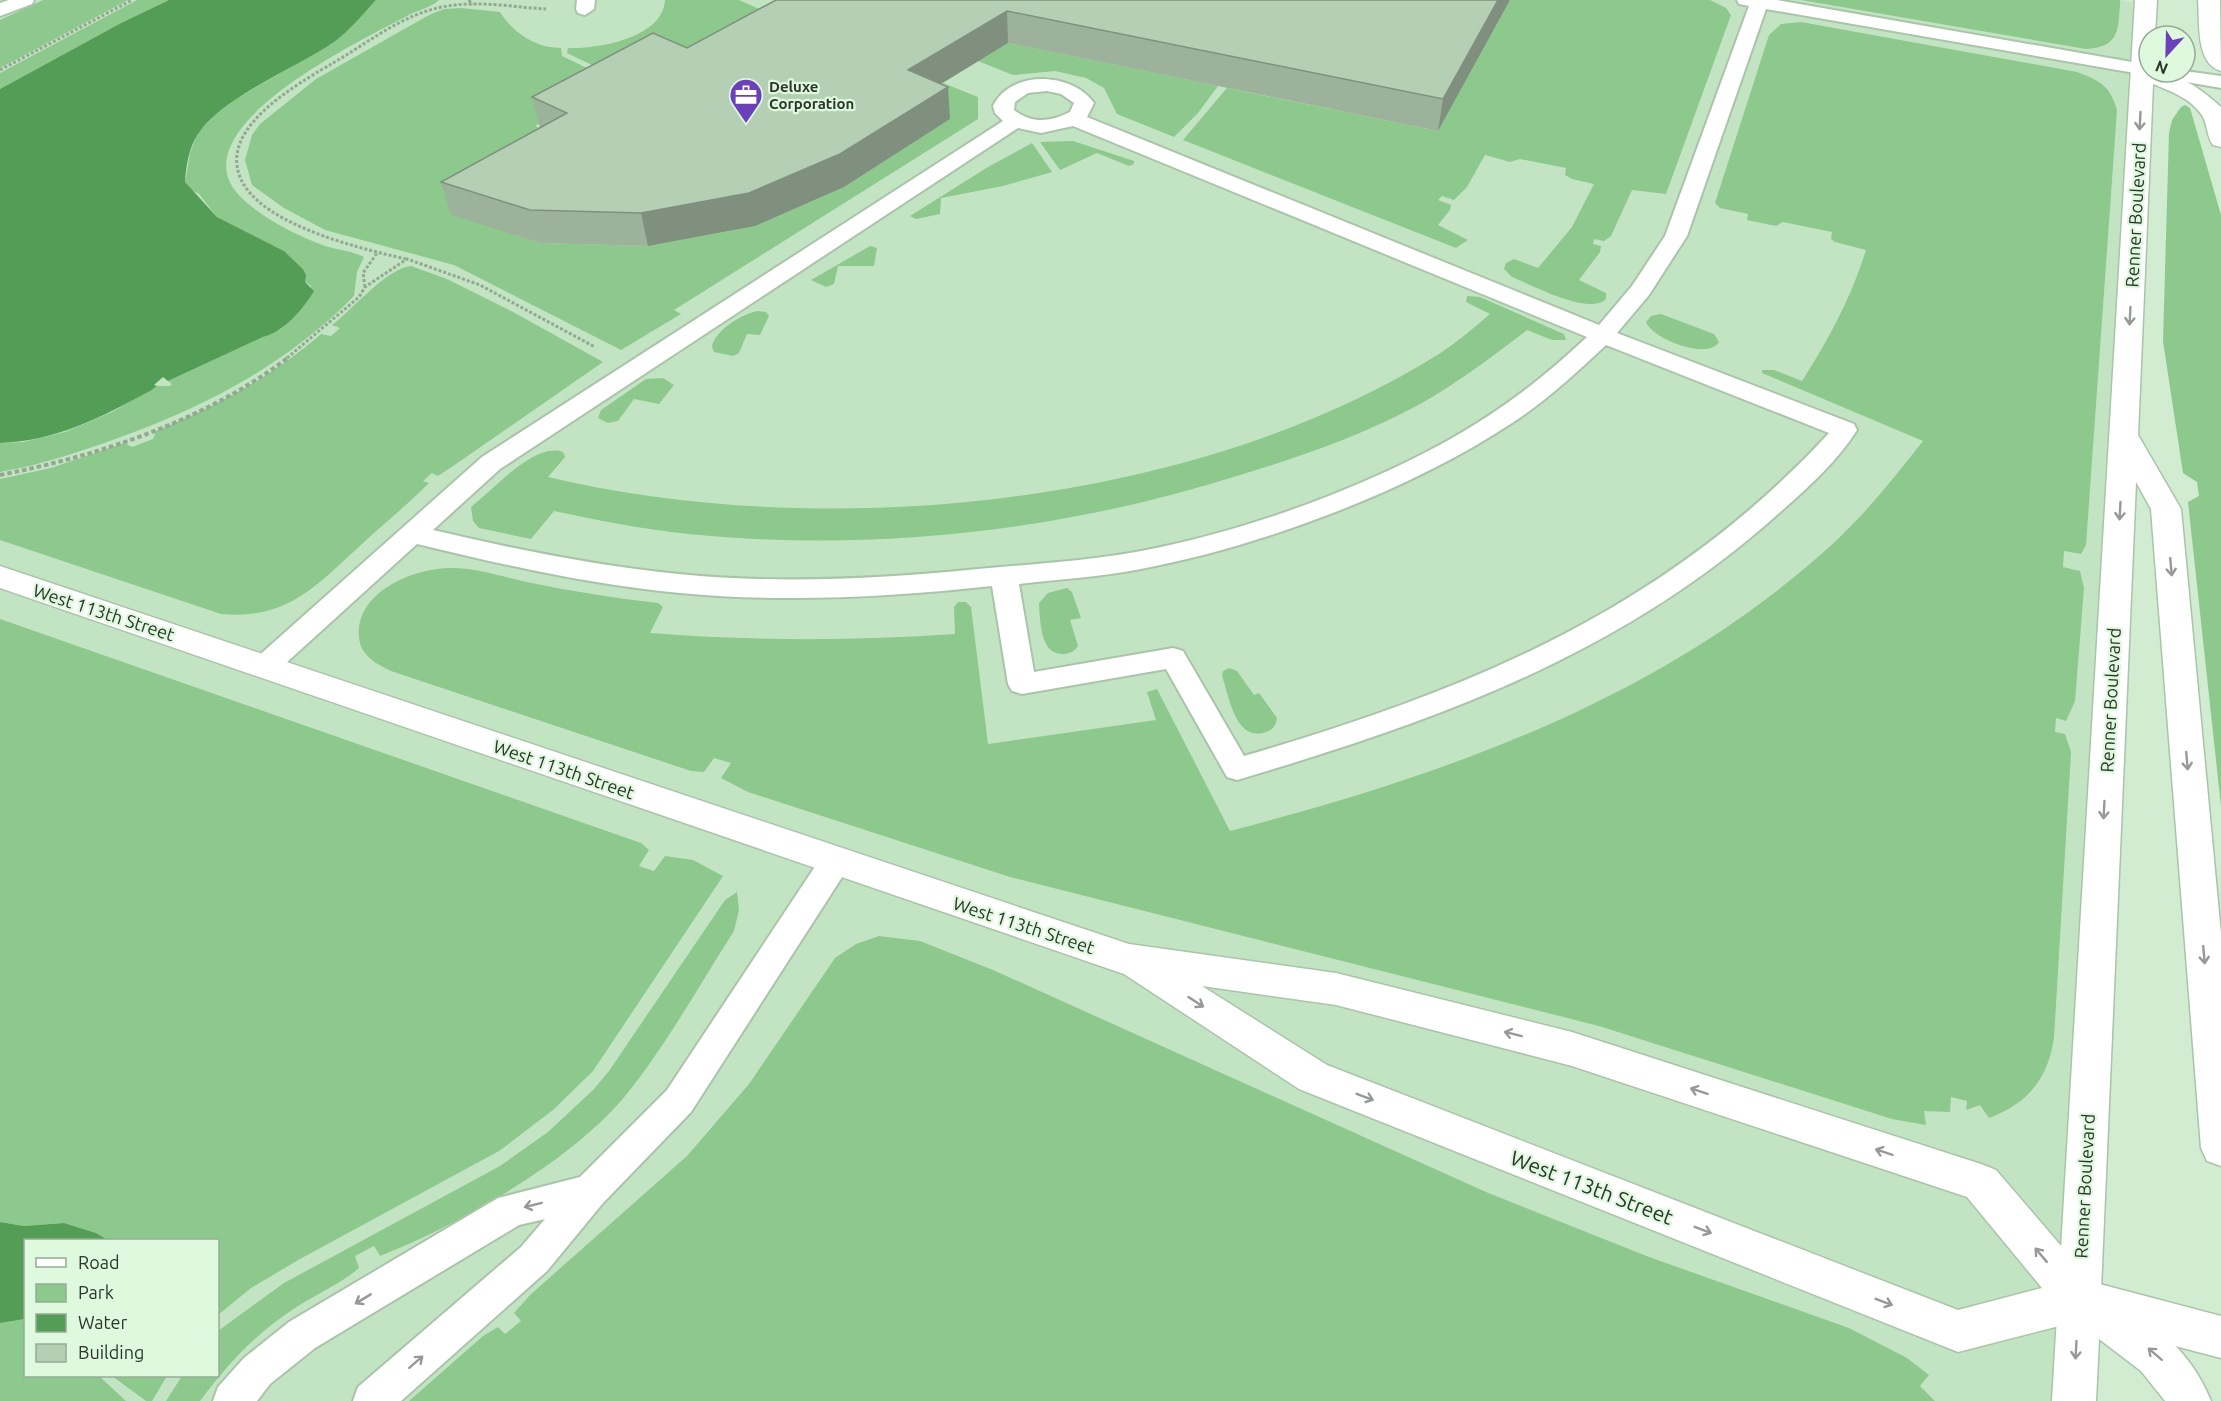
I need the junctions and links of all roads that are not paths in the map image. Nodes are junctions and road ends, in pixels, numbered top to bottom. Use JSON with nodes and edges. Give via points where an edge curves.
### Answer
{"nodes":[{"id":1,"x":25,"y":0,"type":"edge"},
{"id":2,"x":2146,"y":0,"type":"edge"},
{"id":3,"x":2209,"y":0,"type":"edge"},
{"id":4,"x":1752,"y":2,"type":"edge"},
{"id":5,"x":0,"y":10,"type":"edge"},
{"id":6,"x":2147,"y":24,"type":"edge"},
{"id":7,"x":2221,"y":64,"type":"edge"},
{"id":8,"x":2137,"y":69,"type":"edge"},
{"id":9,"x":2197,"y":78,"type":"edge"},
{"id":10,"x":2221,"y":82,"type":"edge"},
{"id":11,"x":2148,"y":84,"type":"edge"},
{"id":12,"x":2174,"y":84,"type":"edge"},
{"id":13,"x":1074,"y":119,"type":"junction"},
{"id":14,"x":1016,"y":121,"type":"junction"},
{"id":15,"x":2221,"y":140,"type":"edge"},
{"id":16,"x":1604,"y":335,"type":"junction"},
{"id":17,"x":2124,"y":435,"type":"junction"},
{"id":18,"x":413,"y":534,"type":"junction"},
{"id":19,"x":1004,"y":576,"type":"junction"},
{"id":20,"x":0,"y":577,"type":"edge"},
{"id":21,"x":266,"y":666,"type":"junction"},
{"id":22,"x":835,"y":862,"type":"junction"},
{"id":23,"x":1129,"y":960,"type":"junction"},
{"id":24,"x":2221,"y":1148,"type":"edge"},
{"id":25,"x":590,"y":1191,"type":"junction"},
{"id":26,"x":2079,"y":1300,"type":"junction"},
{"id":27,"x":2221,"y":1337,"type":"edge"},
{"id":28,"x":232,"y":1401,"type":"edge"},
{"id":29,"x":372,"y":1401,"type":"edge"},
{"id":30,"x":2074,"y":1401,"type":"edge"},
{"id":31,"x":2189,"y":1401,"type":"edge"}],
"edges":[{"from":1,"to":5,"type":"lane"},
{"from":2,"to":6,"type":"main road","name":"Renner Boulevard"},
{"from":3,"to":7,"type":"main road","via":[[2214,55]]},
{"from":4,"to":8,"type":"lane"},
{"from":4,"to":16,"type":"lane","via":[[1676,236],[1658,268]]},
{"from":9,"to":10,"type":"lane"},
{"from":11,"to":17,"type":"main road","name":"Renner Boulevard","one_way":true},
{"from":12,"to":15,"type":"main road","via":[[2192,93],[2213,112]]},
{"from":13,"to":14,"type":"lane","via":[[1046,127]]},
{"from":13,"to":14,"type":"lane","via":[[1083,110],[1080,96],[1060,87],[1034,86],[1011,93],[1005,100],[1005,113]]},
{"from":13,"to":16,"type":"lane"},
{"from":14,"to":18,"type":"lane","via":[[491,463]]},
{"from":16,"to":19,"type":"lane","via":[[1538,394],[1484,433],[1339,502],[1142,560]]},
{"from":16,"to":19,"type":"lane","via":[[1845,430],[1798,480],[1712,557],[1614,620],[1499,679],[1395,719],[1237,769],[1173,658],[1022,684]]},
{"from":17,"to":24,"type":"main road","one_way":true,"via":[[2166,509]]},
{"from":17,"to":26,"type":"main road","name":"Renner Boulevard","one_way":true},
{"from":18,"to":19,"type":"lane","via":[[536,564],[630,579],[719,587],[864,589]]},
{"from":18,"to":21,"type":"lane"},
{"from":20,"to":21,"type":"main road","name":"West 113th Street"},
{"from":21,"to":22,"type":"main road","name":"West 113th Street"},
{"from":22,"to":23,"type":"main road","name":"West 113th Street"},
{"from":22,"to":25,"type":"lane","via":[[679,1101]]},
{"from":26,"to":23,"type":"main road","name":"West 113th Street","one_way":true,"via":[[1981,1183],[1572,1049],[1336,989]]},
{"from":23,"to":26,"type":"main road","name":"West 113th Street","one_way":true,"via":[[1313,1077],[1958,1332]]},
{"from":25,"to":28,"type":"lane","one_way":true,"via":[[511,1210],[302,1335],[257,1371]]},
{"from":29,"to":25,"type":"lane","one_way":true,"via":[[534,1259]]},
{"from":26,"to":27,"type":"main road","name":"West 113th Street"},
{"from":26,"to":30,"type":"main road","name":"Renner Boulevard","one_way":true},
{"from":31,"to":26,"type":"main road","one_way":true,"via":[[2184,1388],[2158,1355]]}]}
